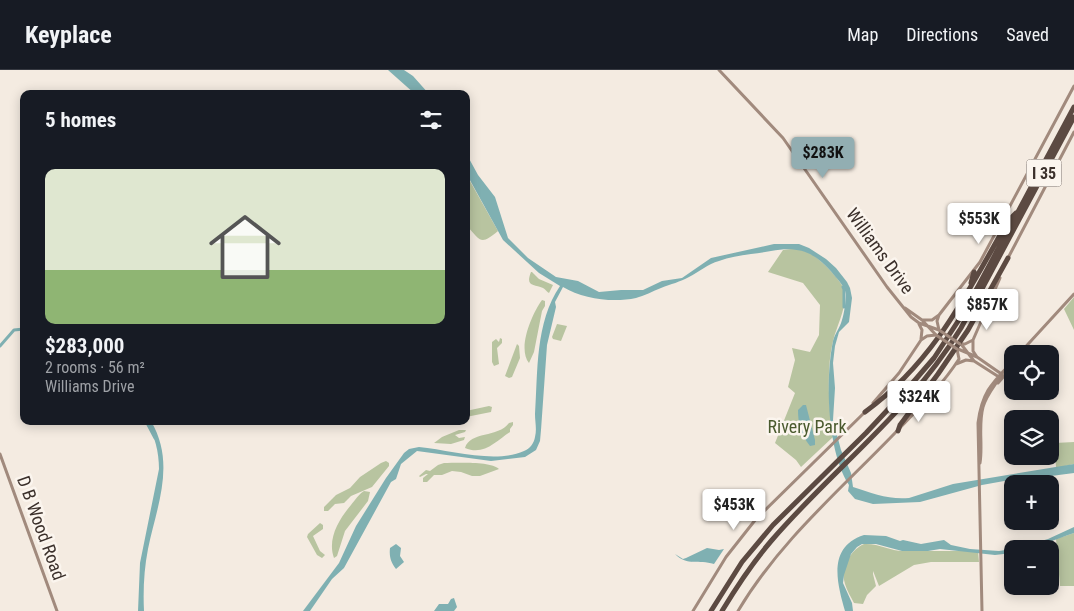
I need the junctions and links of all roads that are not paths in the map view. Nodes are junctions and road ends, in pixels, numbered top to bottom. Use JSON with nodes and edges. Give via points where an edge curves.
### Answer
{"nodes":[{"id":1,"x":719,"y":70,"type":"edge"},
{"id":2,"x":1074,"y":86,"type":"edge"},
{"id":3,"x":1074,"y":107,"type":"edge"},
{"id":4,"x":1074,"y":117,"type":"edge"},
{"id":5,"x":1074,"y":132,"type":"edge"},
{"id":6,"x":1020,"y":208,"type":"junction"},
{"id":7,"x":1008,"y":258,"type":"junction"},
{"id":8,"x":974,"y":272,"type":"junction"},
{"id":9,"x":1074,"y":294,"type":"edge"},
{"id":10,"x":939,"y":315,"type":"junction"},
{"id":11,"x":951,"y":321,"type":"junction"},
{"id":12,"x":920,"y":322,"type":"junction"},
{"id":13,"x":930,"y":328,"type":"junction"},
{"id":14,"x":939,"y":330,"type":"junction"},
{"id":15,"x":936,"y":335,"type":"junction"},
{"id":16,"x":921,"y":340,"type":"junction"},
{"id":17,"x":973,"y":340,"type":"junction"},
{"id":18,"x":960,"y":344,"type":"junction"},
{"id":19,"x":1027,"y":345,"type":"edge"},
{"id":20,"x":957,"y":349,"type":"junction"},
{"id":21,"x":968,"y":354,"type":"junction"},
{"id":22,"x":977,"y":358,"type":"junction"},
{"id":23,"x":974,"y":361,"type":"junction"},
{"id":24,"x":955,"y":364,"type":"junction"},
{"id":25,"x":1004,"y":370,"type":"edge"},
{"id":26,"x":938,"y":374,"type":"junction"},
{"id":27,"x":1000,"y":374,"type":"junction"},
{"id":28,"x":1004,"y":376,"type":"edge"},
{"id":29,"x":989,"y":392,"type":"junction"},
{"id":30,"x":913,"y":396,"type":"junction"},
{"id":31,"x":864,"y":413,"type":"junction"},
{"id":32,"x":898,"y":430,"type":"junction"},
{"id":33,"x":0,"y":454,"type":"edge"},
{"id":34,"x":979,"y":466,"type":"junction"},
{"id":35,"x":57,"y":611,"type":"edge"},
{"id":36,"x":693,"y":611,"type":"edge"},
{"id":37,"x":711,"y":611,"type":"edge"},
{"id":38,"x":722,"y":611,"type":"edge"},
{"id":39,"x":738,"y":611,"type":"edge"},
{"id":40,"x":982,"y":611,"type":"edge"}],
"edges":[{"from":1,"to":12,"type":"main road","name":"Williams Drive","via":[[783,138],[887,287]]},
{"from":2,"to":8,"type":"main road"},
{"from":3,"to":6,"type":"highway","number":"I 35"},
{"from":4,"to":30,"type":"highway","number":"I 35","via":[[961,328]]},
{"from":5,"to":7,"type":"main road"},
{"from":6,"to":11,"type":"highway","via":[[1008,221]]},
{"from":6,"to":37,"type":"highway","number":"I 35","via":[[966,309],[915,380],[752,548]]},
{"from":7,"to":17,"type":"main road"},
{"from":7,"to":26,"type":"highway","via":[[973,322]]},
{"from":8,"to":10,"type":"main road"},
{"from":8,"to":11,"type":"highway"},
{"from":9,"to":19,"type":"main road"},
{"from":10,"to":12,"type":"main road"},
{"from":10,"to":14,"type":"main road"},
{"from":11,"to":31,"type":"highway","via":[[914,369]]},
{"from":12,"to":13,"type":"main road","name":"Williams Drive"},
{"from":12,"to":16,"type":"main road"},
{"from":13,"to":14,"type":"main road","name":"Williams Drive"},
{"from":13,"to":15,"type":"main road","name":"Williams Drive"},
{"from":14,"to":18,"type":"main road","name":"Williams Drive","bridge":true},
{"from":15,"to":16,"type":"main road"},
{"from":15,"to":20,"type":"main road","name":"Williams Drive","bridge":true},
{"from":16,"to":31,"type":"main road","via":[[899,373]]},
{"from":17,"to":18,"type":"main road"},
{"from":17,"to":22,"type":"main road"},
{"from":18,"to":21,"type":"main road","name":"Williams Drive"},
{"from":20,"to":21,"type":"main road","name":"Williams Drive"},
{"from":20,"to":24,"type":"main road","via":[[959,356]]},
{"from":21,"to":22,"type":"main road","name":"Williams Drive"},
{"from":21,"to":23,"type":"main road","name":"Williams Drive"},
{"from":22,"to":27,"type":"main road","name":"Williams Drive"},
{"from":23,"to":24,"type":"main road"},
{"from":23,"to":27,"type":"main road","name":"Williams Drive"},
{"from":24,"to":32,"type":"main road","via":[[923,405]]},
{"from":25,"to":27,"type":"main road"},
{"from":26,"to":30,"type":"highway"},
{"from":26,"to":32,"type":"highway"},
{"from":27,"to":29,"type":"main road"},
{"from":27,"to":34,"type":"main road","via":[[988,390],[979,411]]},
{"from":28,"to":29,"type":"main road"},
{"from":29,"to":34,"type":"main road","via":[[981,422]]},
{"from":30,"to":38,"type":"highway","number":"I 35","via":[[764,549]]},
{"from":31,"to":36,"type":"main road","via":[[763,511],[712,578]]},
{"from":32,"to":39,"type":"main road","via":[[781,550]]},
{"from":33,"to":35,"type":"main road","name":"D B Wood Road"},
{"from":34,"to":40,"type":"main road"}]}
